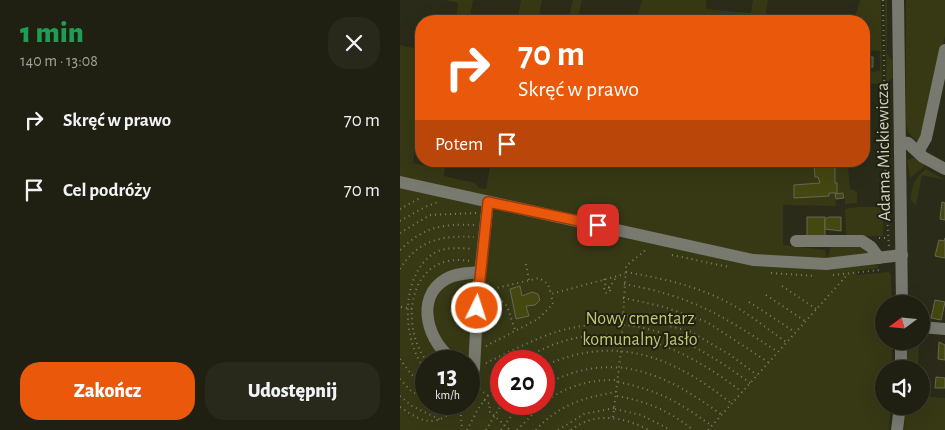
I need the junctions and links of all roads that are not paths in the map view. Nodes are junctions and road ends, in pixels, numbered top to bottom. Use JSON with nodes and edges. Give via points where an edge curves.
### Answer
{"nodes":[{"id":1,"x":898,"y":0,"type":"edge"},
{"id":2,"x":945,"y":50,"type":"edge"},
{"id":3,"x":900,"y":142,"type":"junction"},
{"id":4,"x":918,"y":152,"type":"junction"},
{"id":5,"x":945,"y":169,"type":"edge"},
{"id":6,"x":400,"y":182,"type":"edge"},
{"id":7,"x":486,"y":220,"type":"junction"},
{"id":8,"x":796,"y":241,"type":"dead end"},
{"id":9,"x":890,"y":256,"type":"junction"},
{"id":10,"x":480,"y":272,"type":"junction"},
{"id":11,"x":900,"y":295,"type":"edge"},
{"id":12,"x":930,"y":328,"type":"edge"},
{"id":13,"x":945,"y":329,"type":"edge"},
{"id":14,"x":441,"y":350,"type":"edge"},
{"id":15,"x":476,"y":350,"type":"edge"},
{"id":16,"x":899,"y":415,"type":"edge"},
{"id":17,"x":897,"y":430,"type":"edge"}],
"edges":[{"from":1,"to":3,"type":"street","name":"Adama Mickiewicza"},
{"from":2,"to":4,"type":"street","via":[[926,138]]},
{"from":3,"to":4,"type":"street","via":[[908,143]]},
{"from":3,"to":9,"type":"street","name":"Adama Mickiewicza"},
{"from":4,"to":5,"type":"street"},
{"from":6,"to":7,"type":"street"},
{"from":7,"to":9,"type":"street","via":[[522,208],[753,260],[826,264]]},
{"from":7,"to":10,"type":"street"},
{"from":8,"to":9,"type":"street","via":[[862,242]]},
{"from":9,"to":11,"type":"street","name":"Adama Mickiewicza"},
{"from":10,"to":14,"type":"street","via":[[444,280],[434,292],[428,310],[429,328]]},
{"from":10,"to":15,"type":"street","via":[[484,292]]},
{"from":12,"to":13,"type":"street"},
{"from":16,"to":17,"type":"street"}]}
